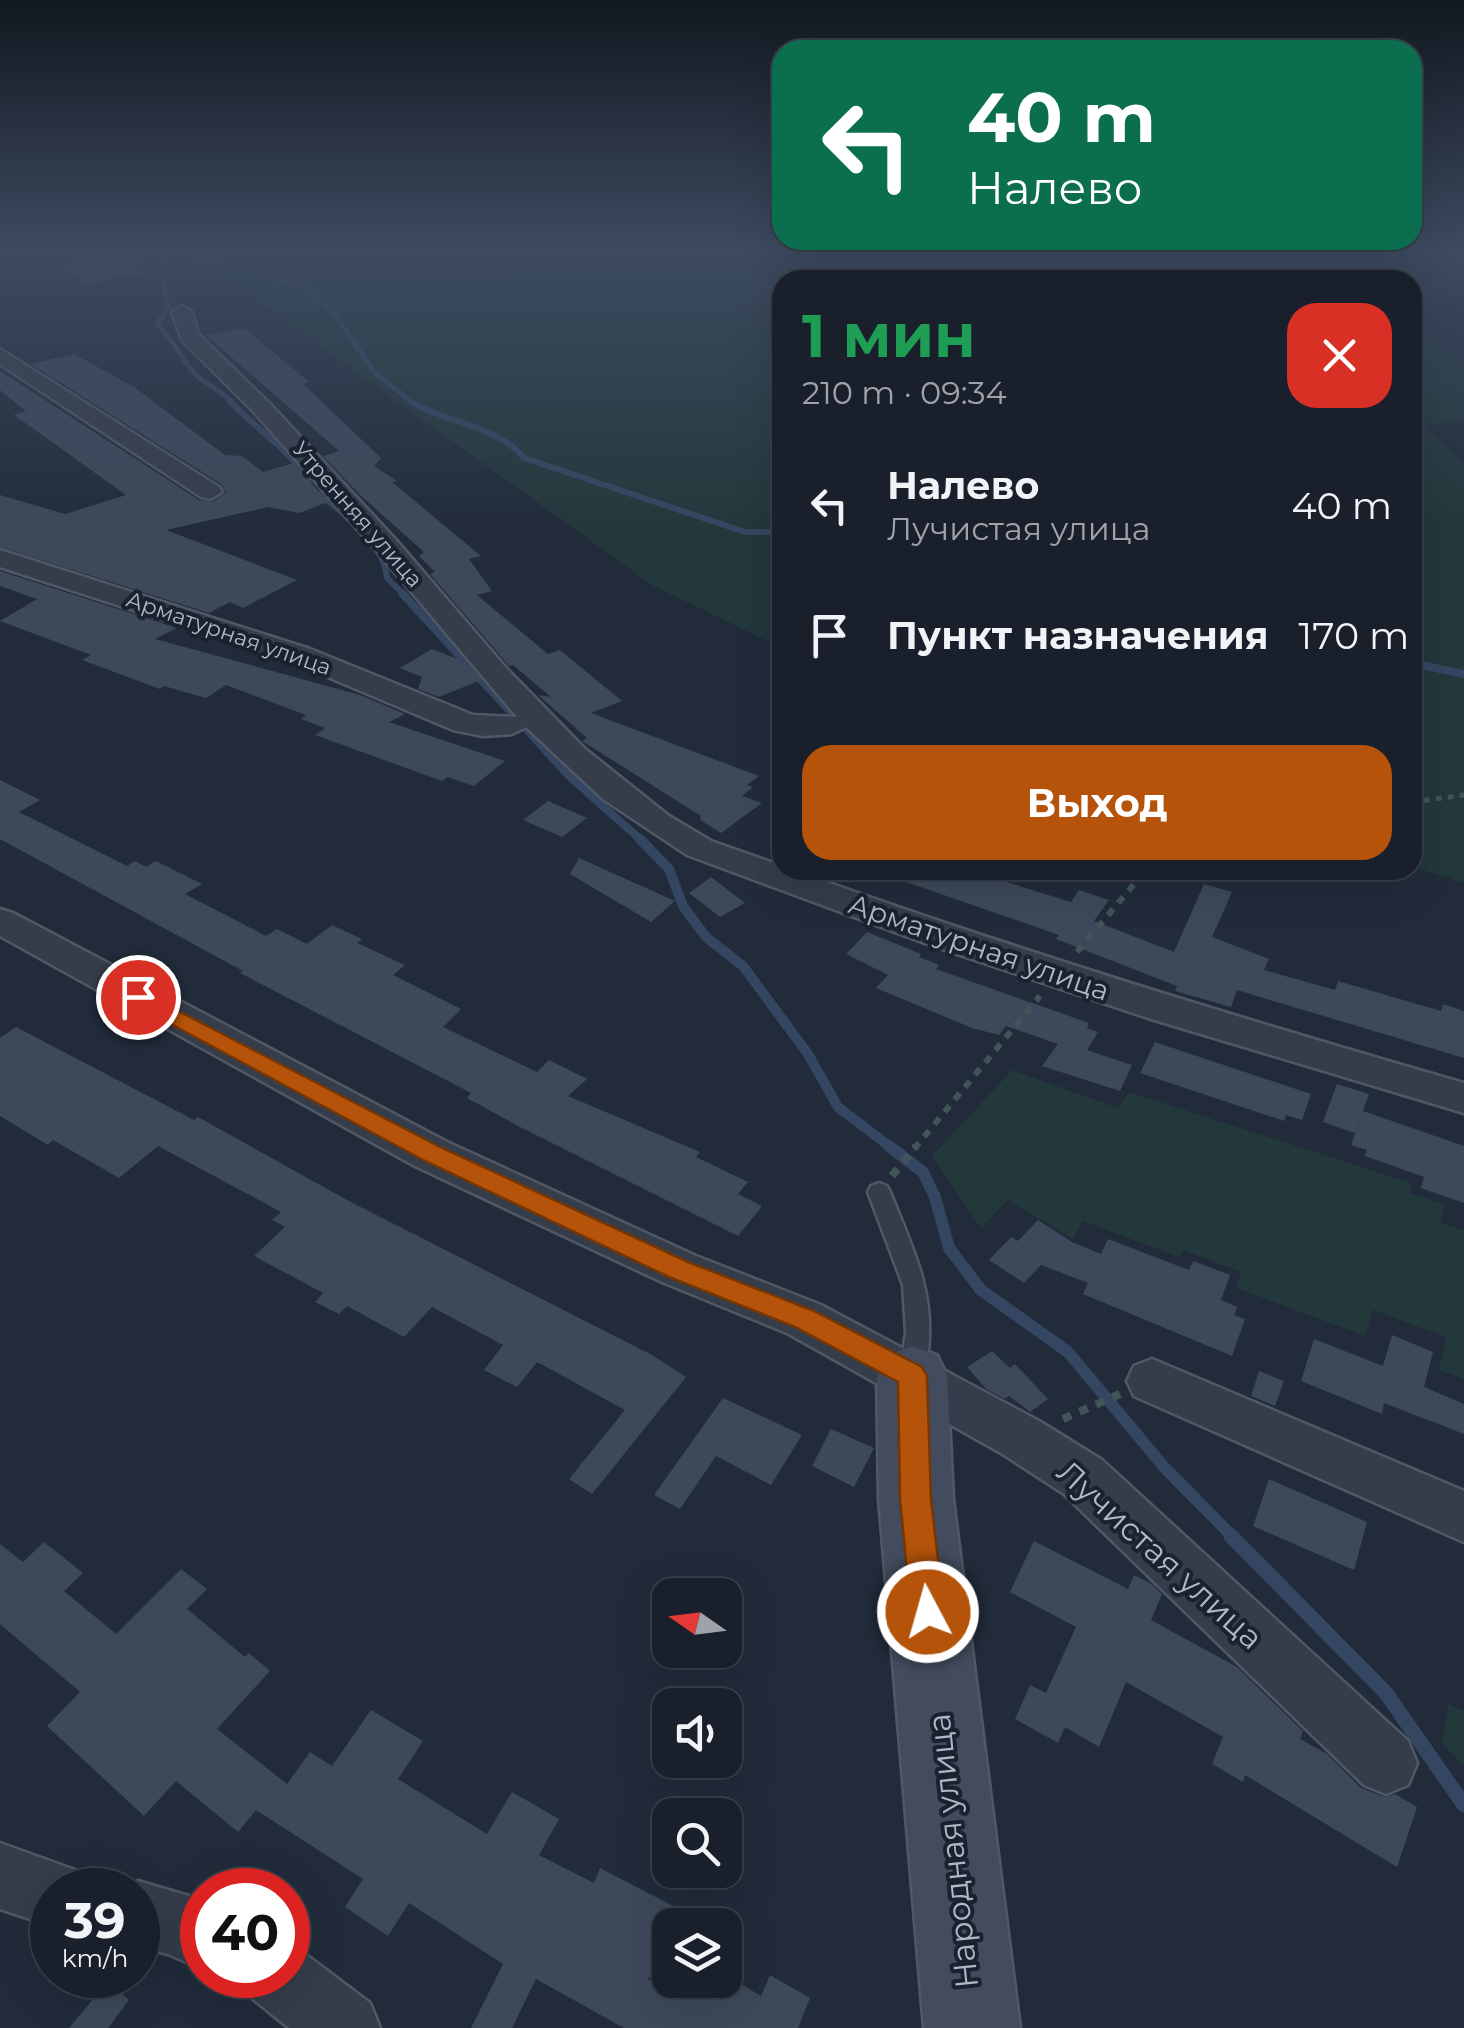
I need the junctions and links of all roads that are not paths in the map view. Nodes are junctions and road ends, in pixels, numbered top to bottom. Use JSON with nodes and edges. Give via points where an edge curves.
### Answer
{"nodes":[{"id":1,"x":196,"y":342,"type":"edge"},
{"id":2,"x":0,"y":354,"type":"edge"},
{"id":3,"x":210,"y":492,"type":"dead end"},
{"id":4,"x":0,"y":558,"type":"edge"},
{"id":5,"x":525,"y":721,"type":"junction"},
{"id":6,"x":772,"y":875,"type":"edge"},
{"id":7,"x":786,"y":880,"type":"edge"},
{"id":8,"x":0,"y":921,"type":"edge"},
{"id":9,"x":1464,"y":1098,"type":"edge"},
{"id":10,"x":879,"y":1192,"type":"dead end"},
{"id":11,"x":912,"y":1376,"type":"junction"},
{"id":12,"x":1140,"y":1386,"type":"road end"},
{"id":13,"x":1464,"y":1517,"type":"edge"},
{"id":14,"x":1386,"y":1763,"type":"dead end"},
{"id":15,"x":0,"y":1876,"type":"edge"},
{"id":16,"x":30,"y":1886,"type":"edge"},
{"id":17,"x":307,"y":1998,"type":"edge"},
{"id":18,"x":345,"y":2028,"type":"edge"},
{"id":19,"x":972,"y":2028,"type":"edge"}],
"edges":[{"from":1,"to":5,"type":"street","name":"Утренняя улица","via":[[367,522]]},
{"from":2,"to":3,"type":"street"},
{"from":4,"to":5,"type":"street","name":"Арматурная улица","via":[[300,655],[464,722],[484,727]]},
{"from":5,"to":6,"type":"street","name":"Арматурная улица","via":[[665,832]]},
{"from":7,"to":9,"type":"street","name":"Арматурная улица","via":[[1058,975]]},
{"from":8,"to":11,"type":"street","name":"Лучистая улица","via":[[432,1154],[804,1319]]},
{"from":10,"to":11,"type":"lane","via":[[915,1286]]},
{"from":11,"to":14,"type":"street","name":"Лучистая улица","via":[[1083,1478]]},
{"from":11,"to":19,"type":"street","name":"Народная улица","via":[[916,1499]]},
{"from":12,"to":13,"type":"street"},
{"from":15,"to":16,"type":"street"},
{"from":17,"to":18,"type":"street"}]}
